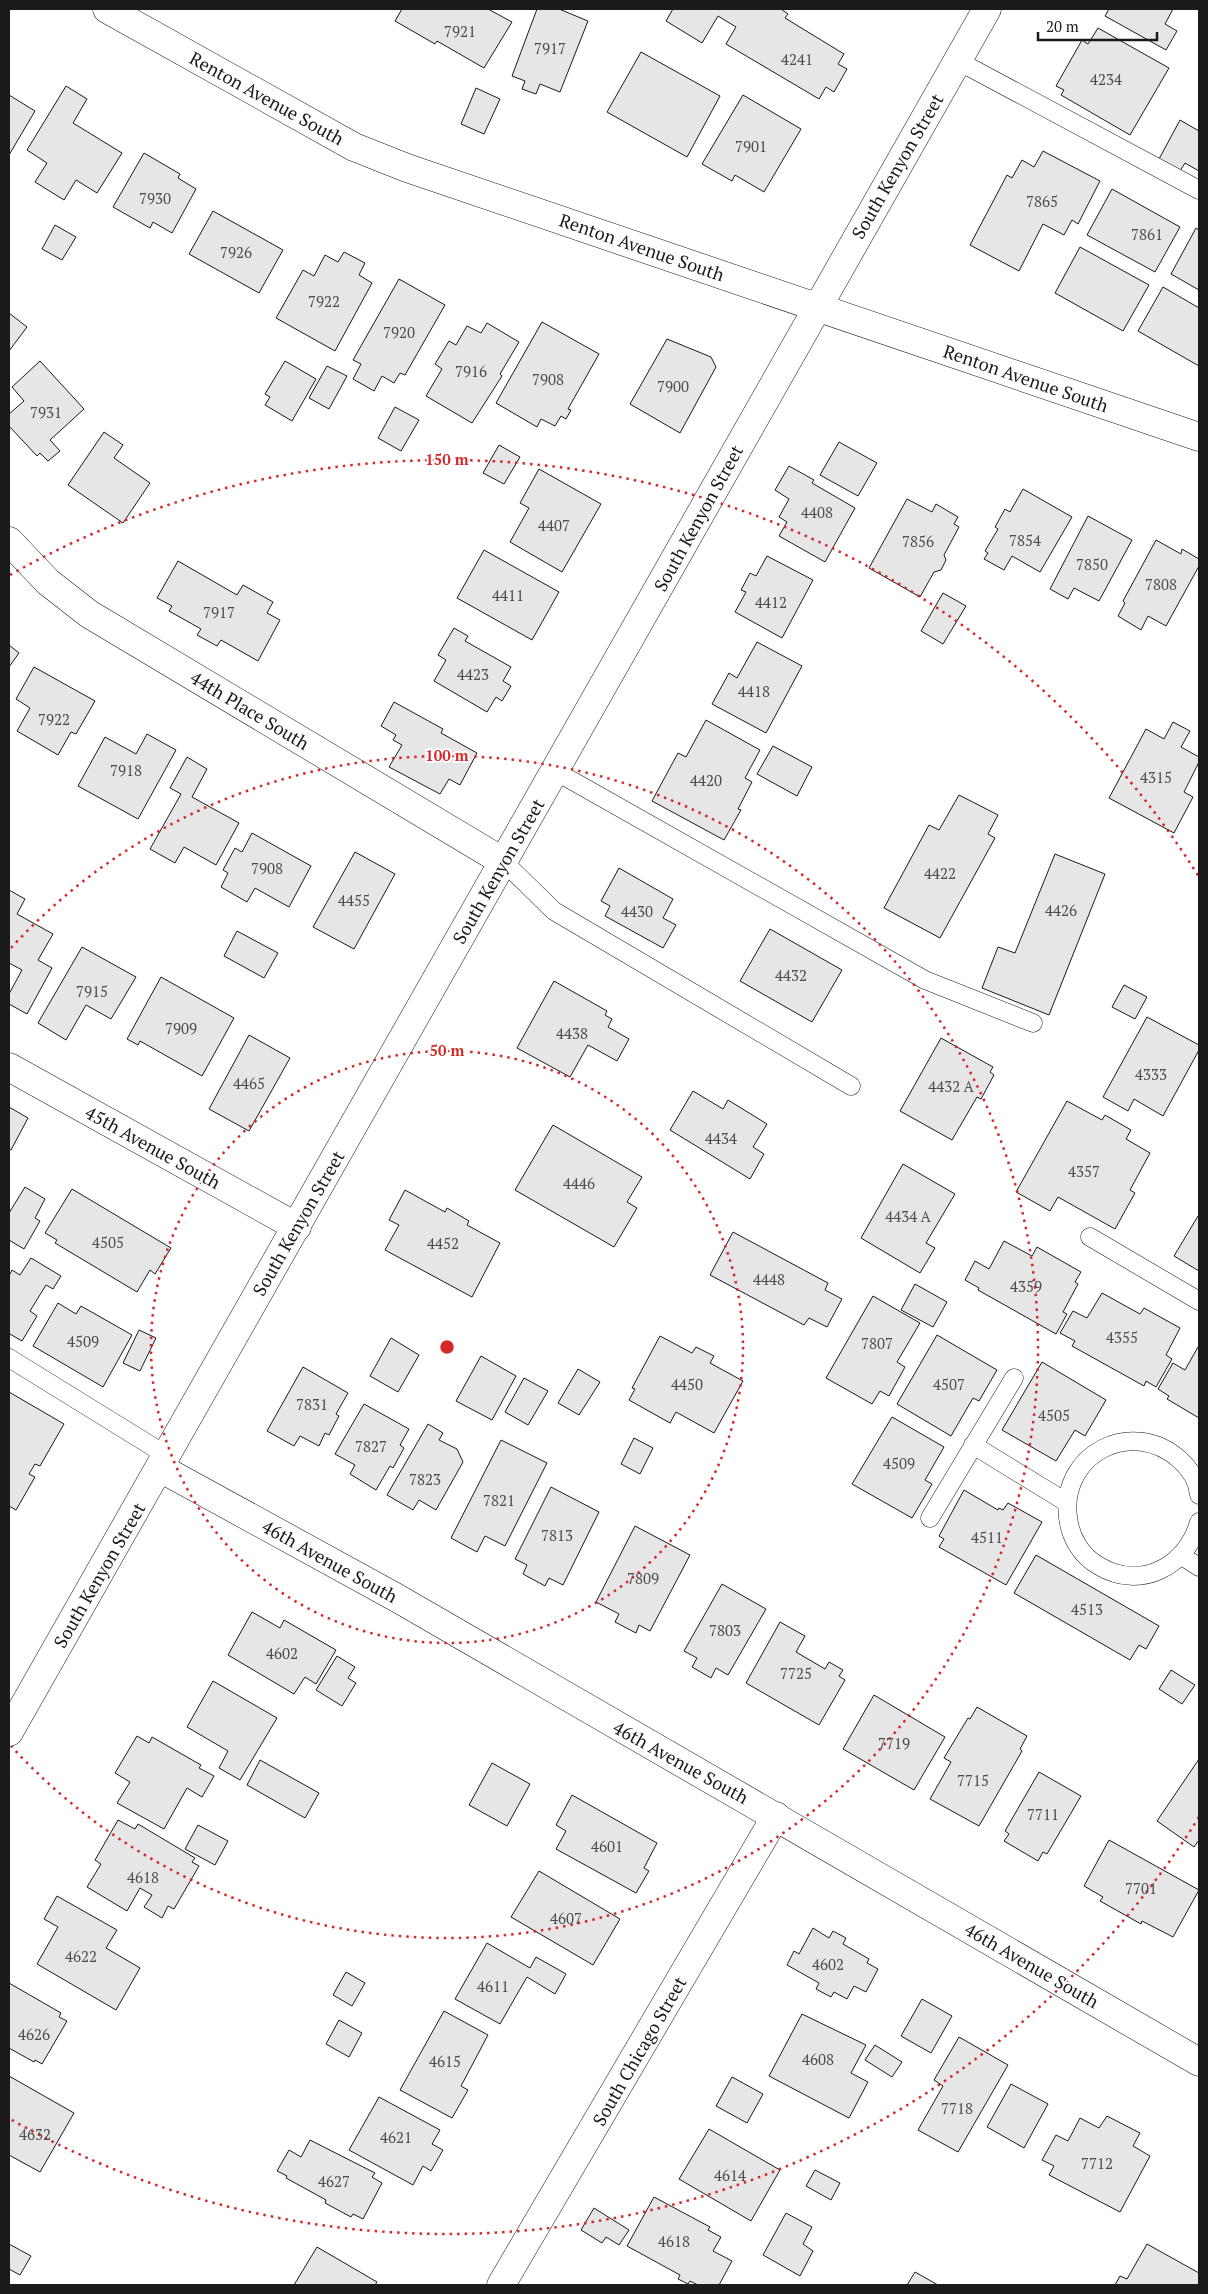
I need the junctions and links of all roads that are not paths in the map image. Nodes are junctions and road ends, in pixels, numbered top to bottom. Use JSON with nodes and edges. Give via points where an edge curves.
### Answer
{"nodes":[{"id":1,"x":107,"y":9,"type":"edge"},
{"id":2,"x":987,"y":9,"type":"edge"},
{"id":3,"x":958,"y":61,"type":"junction"},
{"id":4,"x":1199,"y":190,"type":"edge"},
{"id":5,"x":818,"y":307,"type":"junction"},
{"id":6,"x":1199,"y":437,"type":"edge"},
{"id":7,"x":9,"y":541,"type":"edge"},
{"id":8,"x":555,"y":771,"type":"junction"},
{"id":9,"x":504,"y":862,"type":"junction"},
{"id":10,"x":1033,"y":1023,"type":"dead end"},
{"id":11,"x":9,"y":1066,"type":"edge"},
{"id":12,"x":851,"y":1086,"type":"dead end"},
{"id":13,"x":297,"y":1227,"type":"junction"},
{"id":14,"x":1090,"y":1237,"type":"dead end"},
{"id":15,"x":1199,"y":1301,"type":"edge"},
{"id":16,"x":9,"y":1358,"type":"edge"},
{"id":17,"x":1014,"y":1378,"type":"dead end"},
{"id":18,"x":973,"y":1445,"type":"junction"},
{"id":19,"x":163,"y":1461,"type":"junction"},
{"id":20,"x":1199,"y":1496,"type":"edge"},
{"id":21,"x":1066,"y":1502,"type":"junction"},
{"id":22,"x":930,"y":1518,"type":"dead end"},
{"id":23,"x":1199,"y":1522,"type":"edge"},
{"id":24,"x":1182,"y":1556,"type":"junction"},
{"id":25,"x":1199,"y":1567,"type":"edge"},
{"id":26,"x":9,"y":1732,"type":"edge"},
{"id":27,"x":776,"y":1816,"type":"junction"},
{"id":28,"x":1199,"y":2062,"type":"edge"},
{"id":29,"x":501,"y":2285,"type":"edge"}],
"edges":[{"from":1,"to":5,"type":"street","name":"Renton Avenue South","via":[[354,147]]},
{"from":2,"to":3,"type":"street","name":"South Kenyon Street"},
{"from":3,"to":4,"type":"lane"},
{"from":3,"to":5,"type":"street","name":"South Kenyon Street"},
{"from":5,"to":6,"type":"street","name":"Renton Avenue South"},
{"from":5,"to":8,"type":"street","name":"South Kenyon Street"},
{"from":7,"to":9,"type":"street","name":"44th Place South","via":[[48,582],[89,614]]},
{"from":8,"to":9,"type":"street","name":"South Kenyon Street"},
{"from":8,"to":10,"type":"lane","via":[[925,980]]},
{"from":9,"to":12,"type":"lane","via":[[554,911]]},
{"from":9,"to":13,"type":"street","name":"South Kenyon Street"},
{"from":11,"to":13,"type":"street","name":"45th Avenue South"},
{"from":13,"to":19,"type":"street","name":"South Kenyon Street"},
{"from":14,"to":15,"type":"lane"},
{"from":16,"to":19,"type":"lane"},
{"from":17,"to":18,"type":"lane"},
{"from":18,"to":21,"type":"lane"},
{"from":18,"to":22,"type":"lane"},
{"from":19,"to":26,"type":"street","name":"South Kenyon Street"},
{"from":19,"to":27,"type":"street","name":"46th Avenue South","via":[[610,1723]]},
{"from":20,"to":21,"type":"lane","via":[[1187,1466],[1169,1450],[1147,1441],[1124,1441],[1105,1446],[1086,1460],[1072,1479]]},
{"from":21,"to":24,"type":"lane","via":[[1069,1530],[1081,1551],[1098,1566],[1121,1575],[1139,1576],[1162,1570]]},
{"from":23,"to":24,"type":"lane","via":[[1195,1537]]},
{"from":24,"to":25,"type":"lane"},
{"from":27,"to":28,"type":"street","name":"46th Avenue South"},
{"from":27,"to":29,"type":"street","name":"South Chicago Street"}]}
